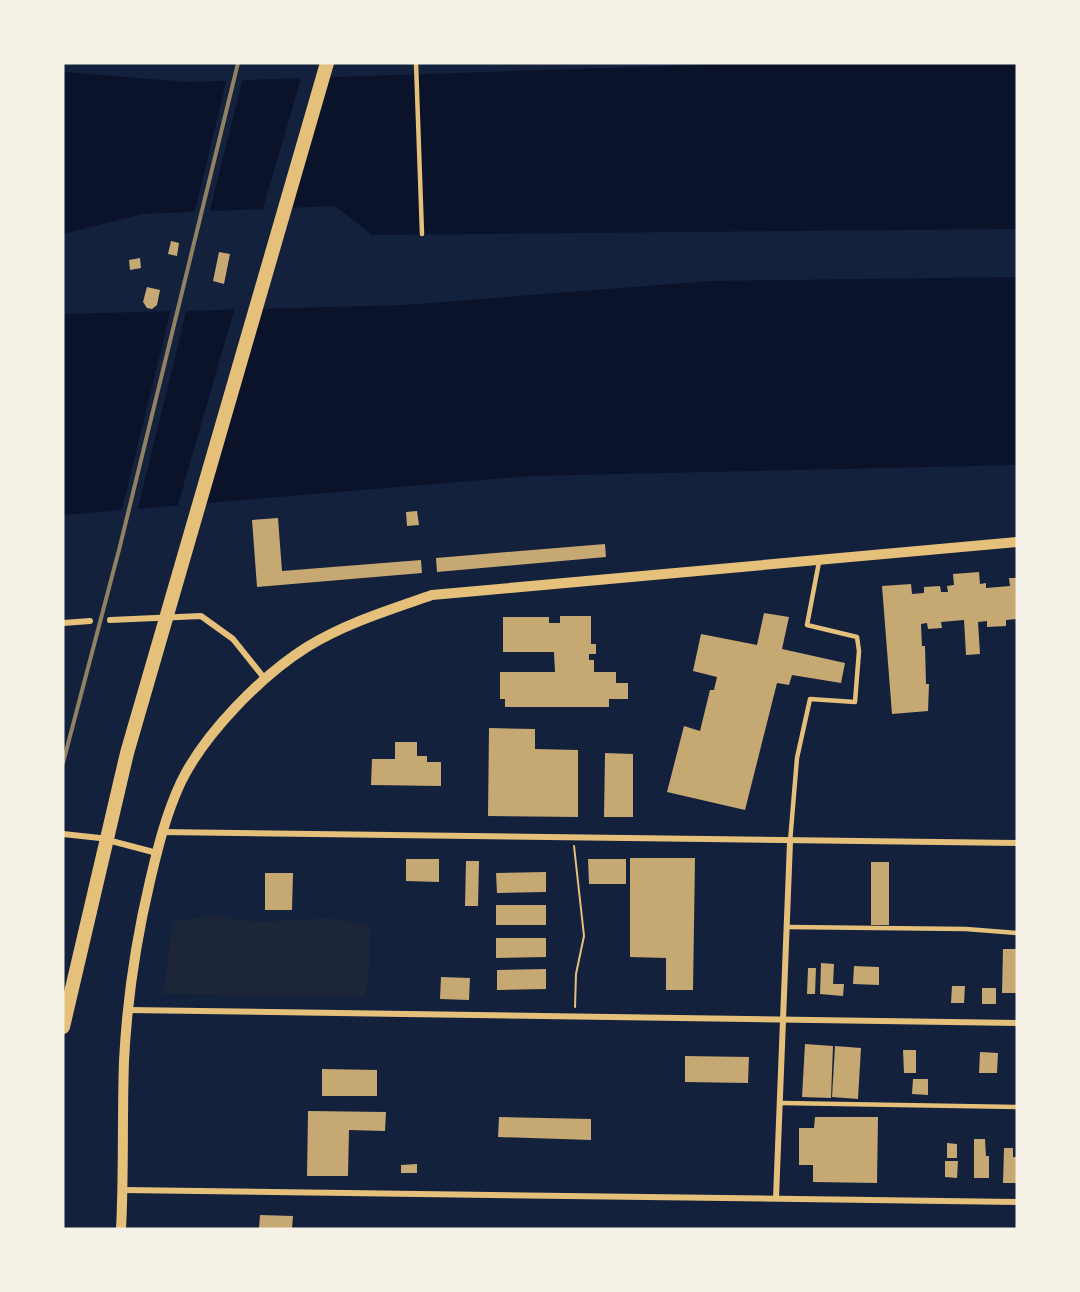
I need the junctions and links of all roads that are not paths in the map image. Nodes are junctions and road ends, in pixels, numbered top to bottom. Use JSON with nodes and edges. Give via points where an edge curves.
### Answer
{"nodes":[{"id":1,"x":327,"y":63,"type":"edge"},
{"id":2,"x":416,"y":63,"type":"edge"},
{"id":3,"x":422,"y":234,"type":"dead end"},
{"id":4,"x":1017,"y":542,"type":"edge"},
{"id":5,"x":819,"y":562,"type":"junction"},
{"id":6,"x":110,"y":620,"type":"dead end"},
{"id":7,"x":90,"y":621,"type":"dead end"},
{"id":8,"x":63,"y":623,"type":"edge"},
{"id":9,"x":266,"y":679,"type":"junction"},
{"id":10,"x":161,"y":832,"type":"junction"},
{"id":11,"x":63,"y":834,"type":"edge"},
{"id":12,"x":790,"y":842,"type":"junction"},
{"id":13,"x":1017,"y":843,"type":"edge"},
{"id":14,"x":156,"y":853,"type":"junction"},
{"id":15,"x":787,"y":927,"type":"junction"},
{"id":16,"x":1017,"y":933,"type":"edge"},
{"id":17,"x":128,"y":1010,"type":"junction"},
{"id":18,"x":784,"y":1018,"type":"junction"},
{"id":19,"x":1017,"y":1023,"type":"edge"},
{"id":20,"x":63,"y":1027,"type":"edge"},
{"id":21,"x":782,"y":1103,"type":"junction"},
{"id":22,"x":1017,"y":1107,"type":"edge"},
{"id":23,"x":123,"y":1190,"type":"junction"},
{"id":24,"x":776,"y":1198,"type":"junction"},
{"id":25,"x":1017,"y":1202,"type":"edge"},
{"id":26,"x":121,"y":1229,"type":"edge"}],
"edges":[{"from":1,"to":20,"type":"highway","via":[[127,753]]},
{"from":2,"to":3,"type":"lane"},
{"from":4,"to":5,"type":"street"},
{"from":5,"to":9,"type":"street","via":[[432,595],[360,620],[307,648]]},
{"from":5,"to":12,"type":"lane","via":[[807,625],[857,637],[855,702],[810,699],[797,758]]},
{"from":6,"to":9,"type":"street","via":[[201,616],[232,639]]},
{"from":7,"to":8,"type":"street"},
{"from":9,"to":10,"type":"street","via":[[200,751],[182,780]]},
{"from":10,"to":12,"type":"street"},
{"from":10,"to":14,"type":"street"},
{"from":11,"to":14,"type":"street","via":[[100,838]]},
{"from":12,"to":13,"type":"street"},
{"from":12,"to":15,"type":"street"},
{"from":14,"to":17,"type":"street"},
{"from":15,"to":16,"type":"lane"},
{"from":15,"to":18,"type":"street"},
{"from":17,"to":18,"type":"street"},
{"from":17,"to":23,"type":"street"},
{"from":18,"to":19,"type":"street"},
{"from":18,"to":21,"type":"street"},
{"from":21,"to":22,"type":"lane"},
{"from":21,"to":24,"type":"street"},
{"from":23,"to":24,"type":"street"},
{"from":23,"to":26,"type":"street"},
{"from":24,"to":25,"type":"street"}]}
